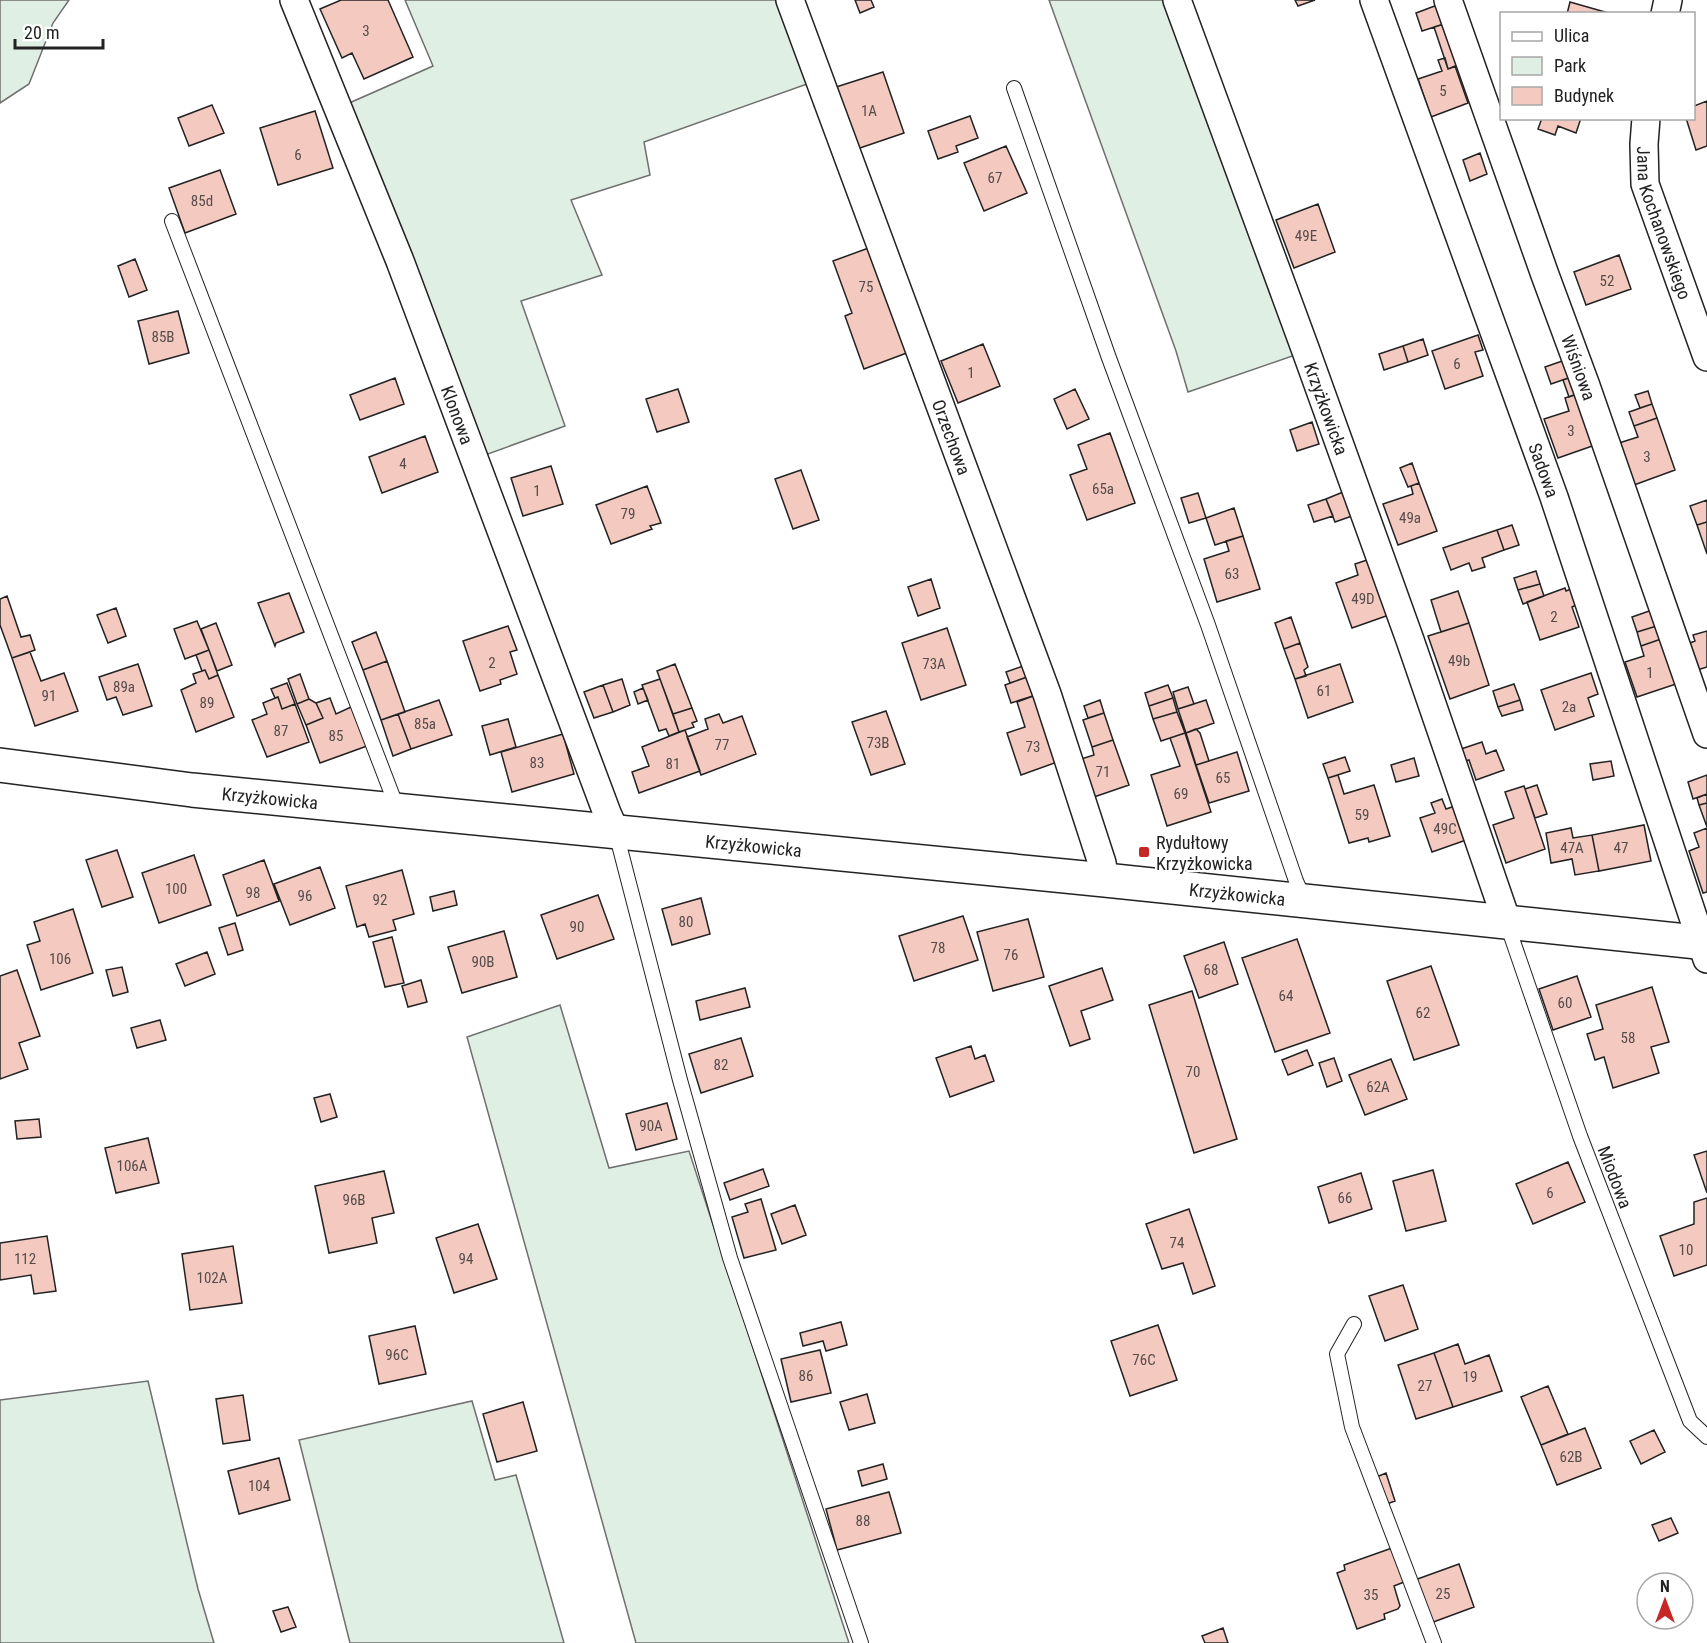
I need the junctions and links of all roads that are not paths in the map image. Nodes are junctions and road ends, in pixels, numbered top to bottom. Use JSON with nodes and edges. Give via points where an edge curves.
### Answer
{"nodes":[{"id":1,"x":294,"y":0,"type":"edge"},
{"id":2,"x":790,"y":0,"type":"edge"},
{"id":3,"x":1177,"y":0,"type":"edge"},
{"id":4,"x":1374,"y":0,"type":"edge"},
{"id":5,"x":1448,"y":0,"type":"edge"},
{"id":6,"x":1014,"y":88,"type":"dead end"},
{"id":7,"x":1646,"y":120,"type":"edge"},
{"id":8,"x":172,"y":221,"type":"dead end"},
{"id":9,"x":1707,"y":357,"type":"edge"},
{"id":10,"x":1707,"y":734,"type":"edge"},
{"id":11,"x":0,"y":765,"type":"edge"},
{"id":12,"x":399,"y":810,"type":"junction"},
{"id":13,"x":615,"y":831,"type":"junction"},
{"id":14,"x":1105,"y":880,"type":"junction"},
{"id":15,"x":1305,"y":901,"type":"junction"},
{"id":16,"x":1507,"y":922,"type":"junction"},
{"id":17,"x":1706,"y":948,"type":"edge"},
{"id":18,"x":1354,"y":1324,"type":"dead end"},
{"id":19,"x":1707,"y":1437,"type":"edge"},
{"id":20,"x":861,"y":1643,"type":"edge"},
{"id":21,"x":1434,"y":1643,"type":"edge"}],
"edges":[{"from":1,"to":13,"type":"street","name":"Klonowa","via":[[400,261]]},
{"from":2,"to":14,"type":"street","name":"Orzechowa","via":[[1047,694]]},
{"from":3,"to":16,"type":"street","name":"Krzyżkowicka","via":[[1322,396]]},
{"from":4,"to":17,"type":"street","name":"Sadowa","via":[[1554,497]]},
{"from":5,"to":10,"type":"street","name":"Wiśniowa"},
{"from":6,"to":15,"type":"lane"},
{"from":7,"to":9,"type":"street","name":"Jana Kochanowskiego","via":[[1645,184]]},
{"from":8,"to":12,"type":"lane"},
{"from":11,"to":12,"type":"street","name":"Krzyżkowicka","via":[[180,789]]},
{"from":12,"to":13,"type":"street","name":"Krzyżkowicka"},
{"from":13,"to":14,"type":"street","name":"Krzyżkowicka"},
{"from":13,"to":20,"type":"lane","via":[[730,1258]]},
{"from":14,"to":15,"type":"street","name":"Krzyżkowicka"},
{"from":15,"to":16,"type":"street","name":"Krzyżkowicka"},
{"from":16,"to":17,"type":"street","name":"Krzyżkowicka"},
{"from":16,"to":19,"type":"lane","name":"Miodowa","via":[[1580,1136],[1690,1421]]},
{"from":18,"to":21,"type":"lane","via":[[1337,1354],[1352,1427]]}]}
